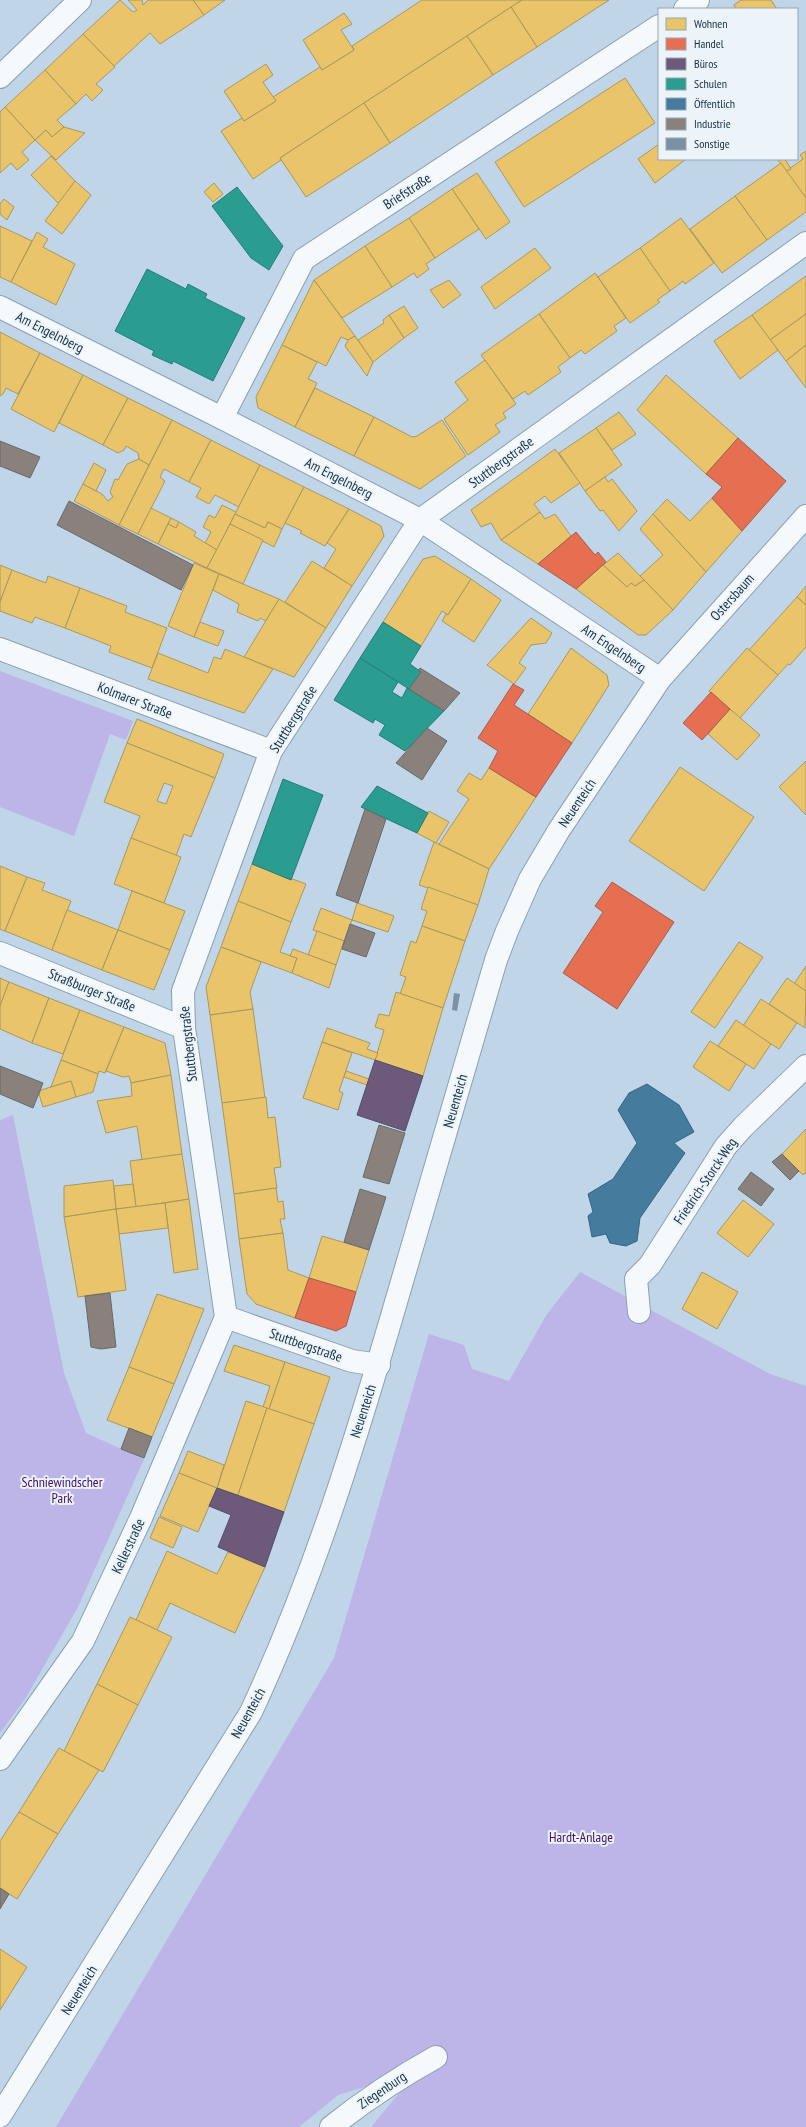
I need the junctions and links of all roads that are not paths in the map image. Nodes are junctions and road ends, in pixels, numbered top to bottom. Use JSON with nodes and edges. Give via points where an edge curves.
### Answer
{"nodes":[{"id":1,"x":80,"y":0,"type":"edge"},
{"id":2,"x":698,"y":0,"type":"edge"},
{"id":3,"x":686,"y":8,"type":"edge"},
{"id":4,"x":658,"y":27,"type":"edge"},
{"id":5,"x":0,"y":77,"type":"edge"},
{"id":6,"x":806,"y":243,"type":"edge"},
{"id":7,"x":0,"y":307,"type":"edge"},
{"id":8,"x":222,"y":418,"type":"junction"},
{"id":9,"x":806,"y":516,"type":"edge"},
{"id":10,"x":420,"y":520,"type":"junction"},
{"id":11,"x":0,"y":648,"type":"edge"},
{"id":12,"x":660,"y":679,"type":"junction"},
{"id":13,"x":271,"y":751,"type":"junction"},
{"id":14,"x":0,"y":953,"type":"edge"},
{"id":15,"x":184,"y":1028,"type":"junction"},
{"id":16,"x":806,"y":1066,"type":"edge"},
{"id":17,"x":639,"y":1312,"type":"dead end"},
{"id":18,"x":226,"y":1317,"type":"junction"},
{"id":19,"x":379,"y":1365,"type":"junction"},
{"id":20,"x":0,"y":1759,"type":"edge"},
{"id":21,"x":436,"y":2057,"type":"dead end"},
{"id":22,"x":0,"y":2116,"type":"edge"},
{"id":23,"x":331,"y":2127,"type":"edge"}],
"edges":[{"from":1,"to":5,"type":"street"},
{"from":2,"to":3,"type":"street"},
{"from":4,"to":8,"type":"street","name":"Briefstraße","via":[[304,259]]},
{"from":6,"to":10,"type":"street","name":"Stuttbergstraße"},
{"from":7,"to":8,"type":"street","name":"Am Engelnberg"},
{"from":8,"to":10,"type":"street","name":"Am Engelnberg"},
{"from":9,"to":12,"type":"street","name":"Ostersbaum"},
{"from":10,"to":12,"type":"street","name":"Am Engelnberg"},
{"from":10,"to":13,"type":"street","name":"Stuttbergstraße"},
{"from":11,"to":13,"type":"street","name":"Kolmarer Straße"},
{"from":12,"to":19,"type":"street","name":"Neuenteich","via":[[558,830],[530,879],[506,931]]},
{"from":13,"to":15,"type":"street","name":"Stuttbergstraße","via":[[183,991]]},
{"from":14,"to":15,"type":"street","name":"Straßburger Straße"},
{"from":15,"to":18,"type":"street","name":"Stuttbergstraße"},
{"from":16,"to":17,"type":"street","name":"Friedrich-Storck-Weg","via":[[742,1127],[726,1146],[650,1265],[636,1279]]},
{"from":18,"to":19,"type":"street","name":"Stuttbergstraße","via":[[352,1361]]},
{"from":18,"to":20,"type":"street","name":"Kellerstraße","via":[[141,1518],[84,1641]]},
{"from":19,"to":22,"type":"street","name":"Neuenteich","via":[[308,1581],[251,1712]]},
{"from":21,"to":23,"type":"street","name":"Ziegenburg","via":[[399,2077]]}]}
